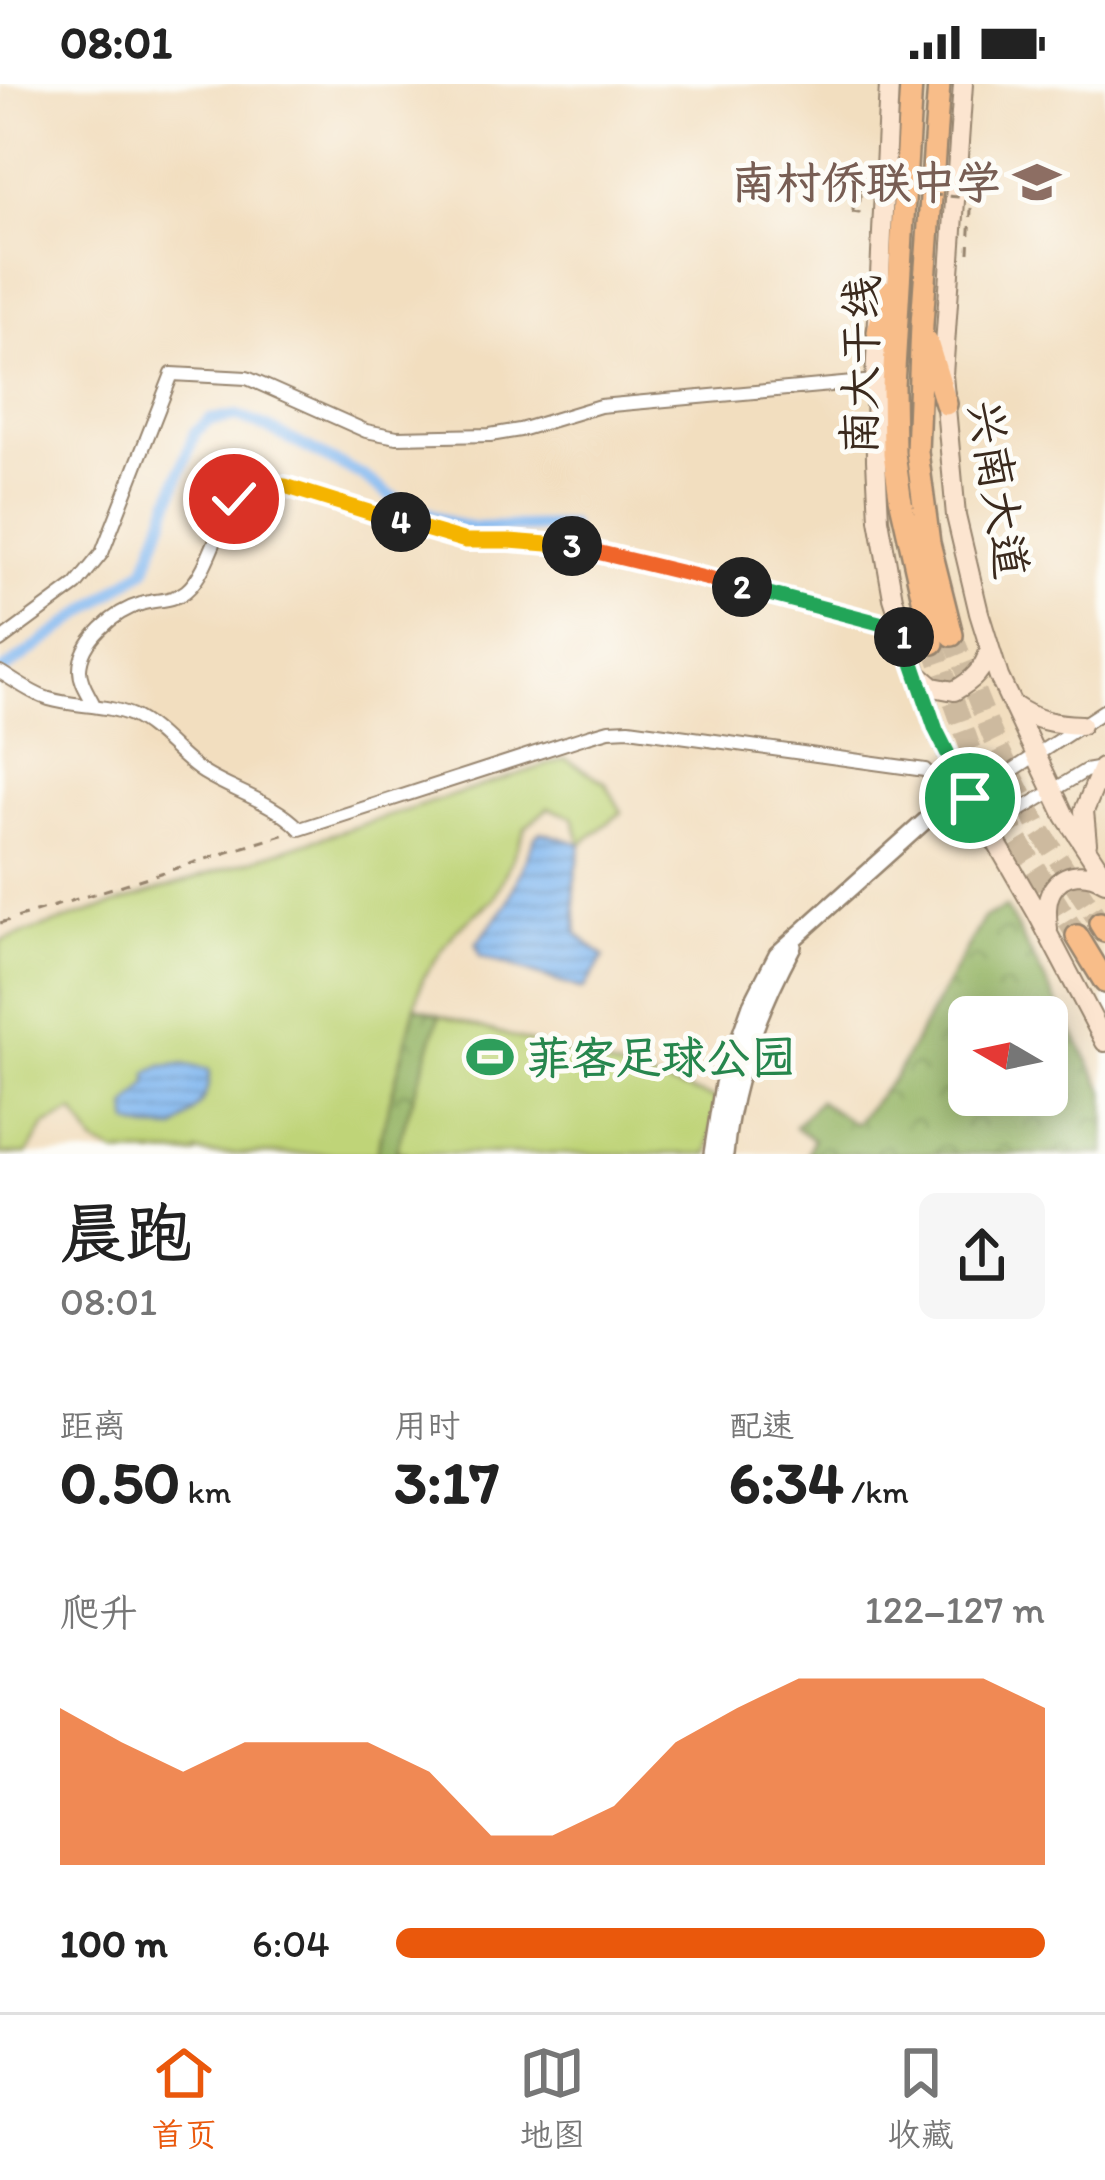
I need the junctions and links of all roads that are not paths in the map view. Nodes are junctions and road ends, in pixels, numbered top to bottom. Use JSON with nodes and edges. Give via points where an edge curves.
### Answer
{"nodes":[{"id":1,"x":889,"y":84,"type":"edge"},
{"id":2,"x":911,"y":84,"type":"edge"},
{"id":3,"x":939,"y":84,"type":"edge"},
{"id":4,"x":963,"y":84,"type":"edge"},
{"id":5,"x":900,"y":251,"type":"junction"},
{"id":6,"x":922,"y":324,"type":"junction"},
{"id":7,"x":878,"y":332,"type":"junction"},
{"id":8,"x":875,"y":381,"type":"junction"},
{"id":9,"x":946,"y":404,"type":"junction"},
{"id":10,"x":902,"y":629,"type":"junction"},
{"id":11,"x":0,"y":641,"type":"edge"},
{"id":12,"x":990,"y":649,"type":"junction"},
{"id":13,"x":916,"y":671,"type":"junction"},
{"id":14,"x":0,"y":672,"type":"edge"},
{"id":15,"x":1011,"y":704,"type":"junction"},
{"id":16,"x":94,"y":705,"type":"junction"},
{"id":17,"x":1105,"y":710,"type":"edge"},
{"id":18,"x":1081,"y":725,"type":"junction"},
{"id":19,"x":1036,"y":755,"type":"junction"},
{"id":20,"x":1103,"y":768,"type":"edge"},
{"id":21,"x":1053,"y":790,"type":"junction"},
{"id":22,"x":962,"y":794,"type":"junction"},
{"id":23,"x":988,"y":830,"type":"junction"},
{"id":24,"x":1090,"y":853,"type":"junction"},
{"id":25,"x":1105,"y":880,"type":"edge"},
{"id":26,"x":800,"y":932,"type":"junction"},
{"id":27,"x":1048,"y":934,"type":"junction"},
{"id":28,"x":1077,"y":936,"type":"tunnel mouth"},
{"id":29,"x":1105,"y":982,"type":"edge"},
{"id":30,"x":1105,"y":1042,"type":"edge"},
{"id":31,"x":712,"y":1154,"type":"edge"},
{"id":32,"x":725,"y":1154,"type":"edge"}],
"edges":[{"from":1,"to":7,"type":"main road"},
{"from":2,"to":5,"type":"highway","name":"南大干线"},
{"from":3,"to":6,"type":"highway","name":"南大干线"},
{"from":4,"to":9,"type":"main road","name":"兴南大道"},
{"from":5,"to":6,"type":"highway","name":"南大干线","via":[[894,453],[904,518],[942,639],[917,452]]},
{"from":5,"to":7,"type":"highway"},
{"from":6,"to":9,"type":"highway"},
{"from":7,"to":8,"type":"main road"},
{"from":8,"to":10,"type":"main road","via":[[879,519]]},
{"from":8,"to":11,"type":"street","via":[[600,406],[490,435],[397,436],[366,431],[247,379],[172,374],[102,554],[76,585]]},
{"from":9,"to":12,"type":"main road","name":"兴南大道","via":[[956,516]]},
{"from":10,"to":13,"type":"main road"},
{"from":10,"to":16,"type":"street","via":[[571,545],[466,541],[256,484],[234,499],[192,586],[117,614],[84,652],[80,673]]},
{"from":12,"to":13,"type":"main road","via":[[984,667],[954,692]]},
{"from":12,"to":15,"type":"main road","name":"兴南大道"},
{"from":13,"to":22,"type":"main road"},
{"from":14,"to":16,"type":"street","via":[[46,699]]},
{"from":15,"to":18,"type":"main road","via":[[1052,724]]},
{"from":15,"to":19,"type":"main road","name":"兴南大道"},
{"from":16,"to":22,"type":"street","via":[[147,725],[201,772],[299,830],[629,728],[925,770]]},
{"from":17,"to":18,"type":"street"},
{"from":18,"to":19,"type":"street"},
{"from":19,"to":21,"type":"main road","name":"兴南大道"},
{"from":19,"to":22,"type":"street"},
{"from":20,"to":21,"type":"street"},
{"from":20,"to":24,"type":"main road","via":[[1084,812]]},
{"from":21,"to":23,"type":"street"},
{"from":21,"to":24,"type":"main road","name":"兴南大道"},
{"from":22,"to":23,"type":"main road"},
{"from":22,"to":26,"type":"street"},
{"from":23,"to":27,"type":"main road"},
{"from":24,"to":25,"type":"main road","name":"兴南大道"},
{"from":25,"to":27,"type":"main road","via":[[1074,873],[1053,887]]},
{"from":26,"to":31,"type":"street","via":[[777,954],[751,1005],[722,1084]]},
{"from":26,"to":32,"type":"street","via":[[743,1059]]},
{"from":27,"to":30,"type":"main road"},
{"from":28,"to":29,"type":"highway"}]}
